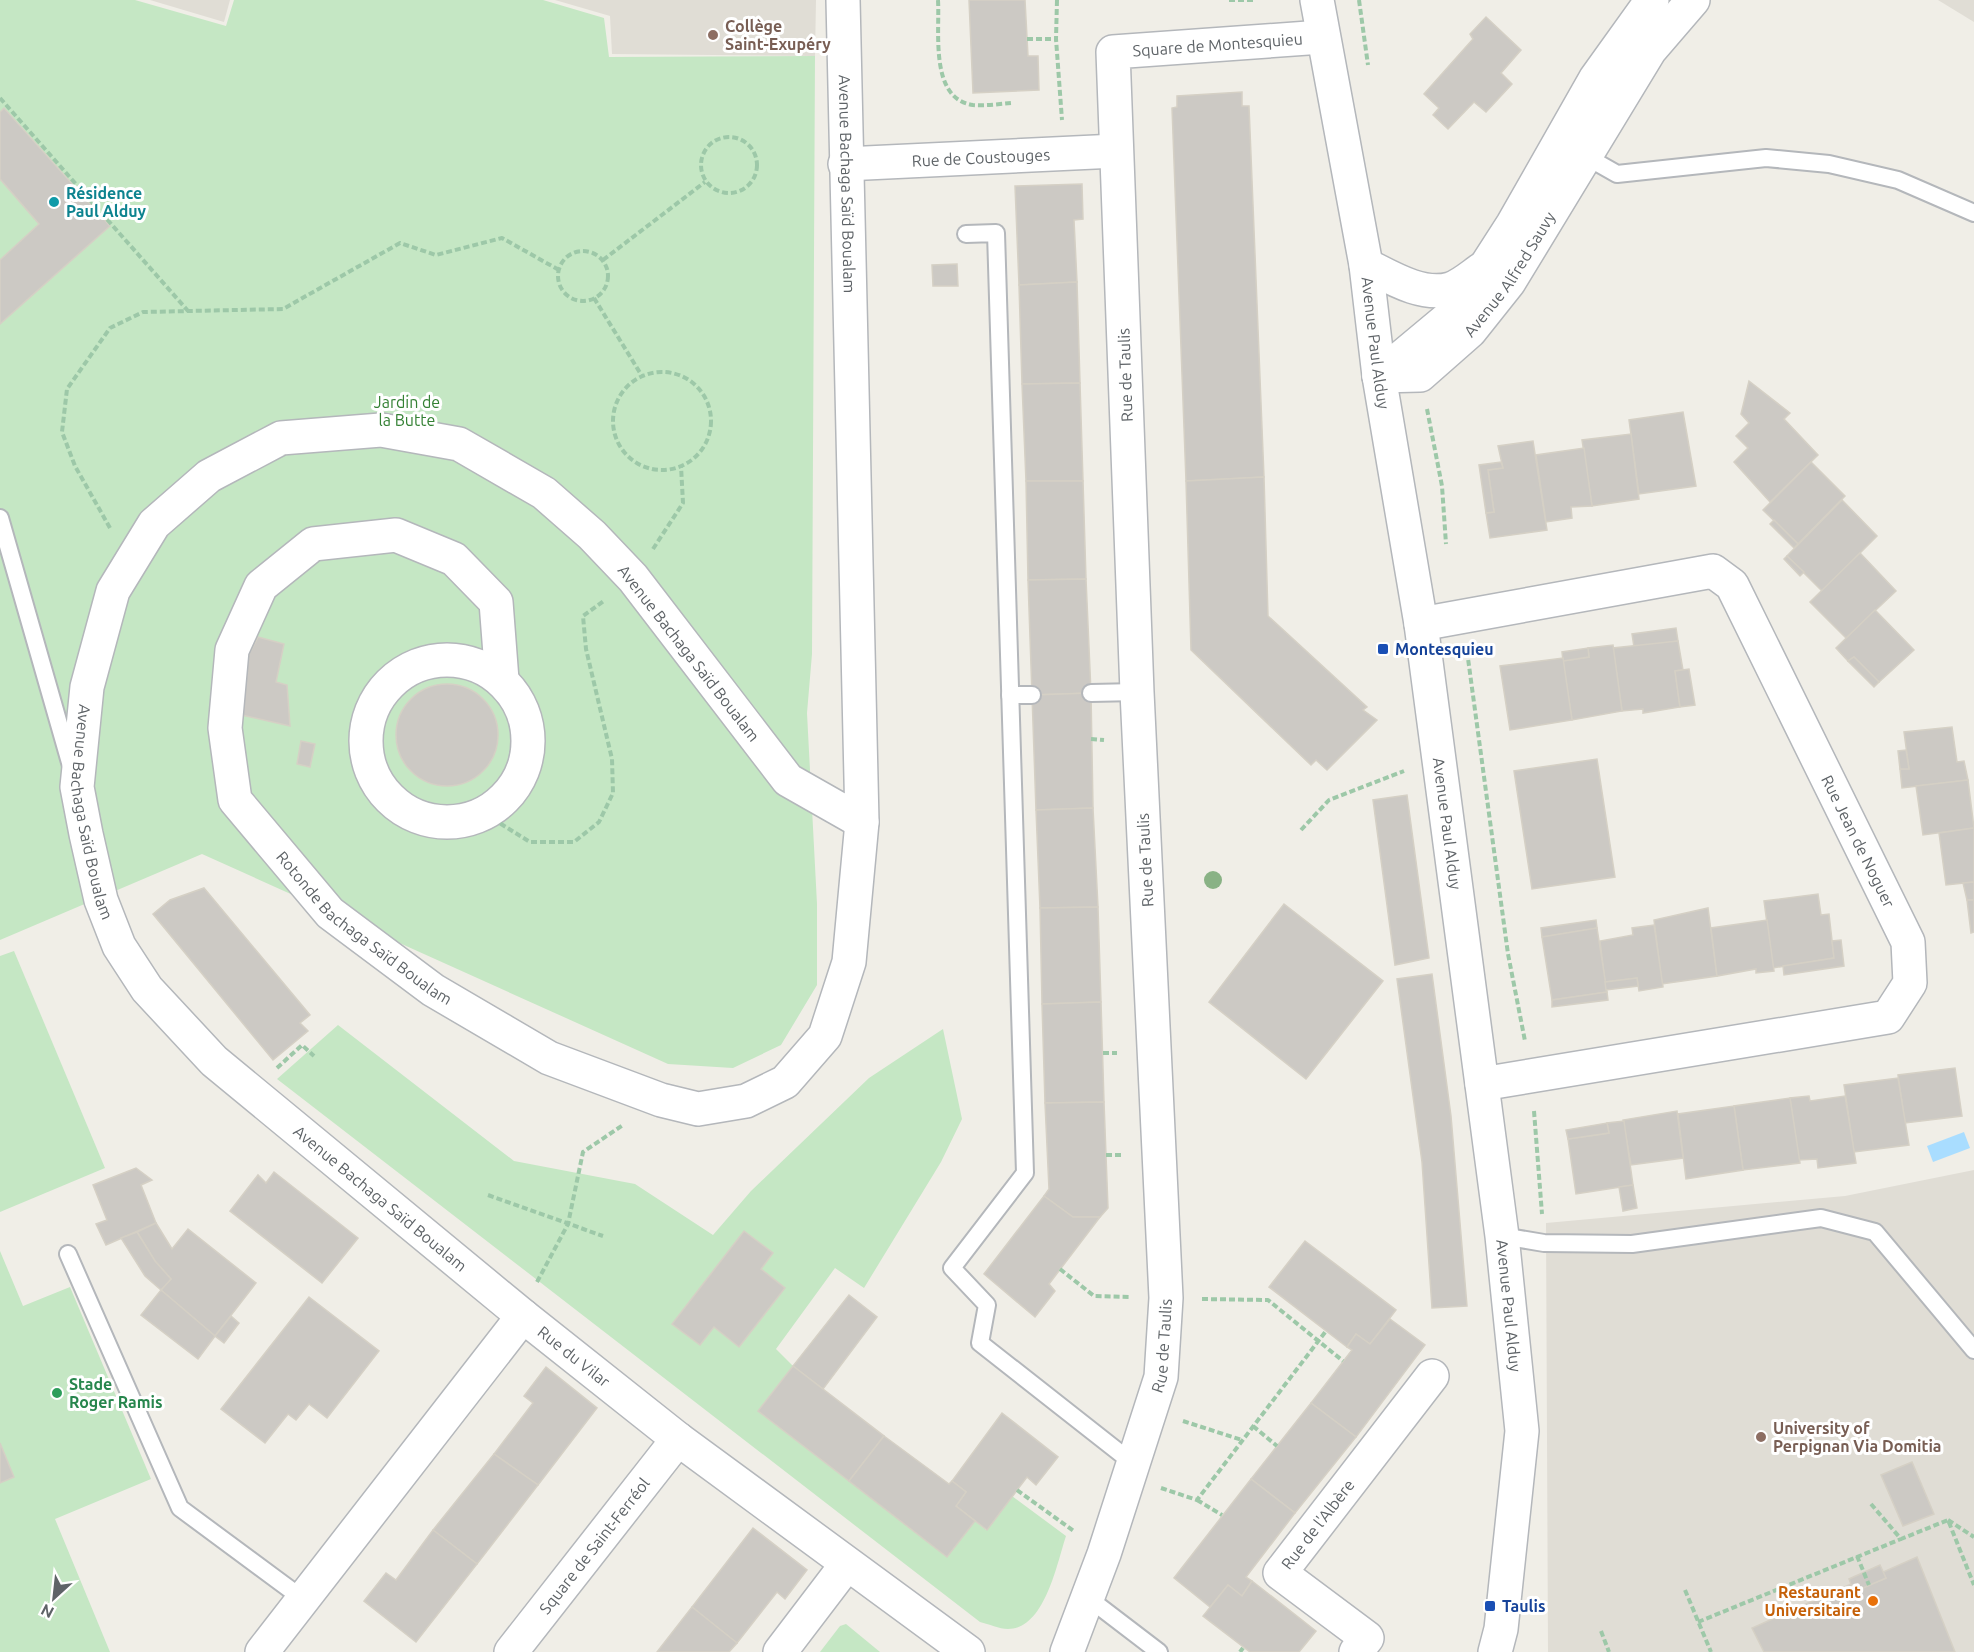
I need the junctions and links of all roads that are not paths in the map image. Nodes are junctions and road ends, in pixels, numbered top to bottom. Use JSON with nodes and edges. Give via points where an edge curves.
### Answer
{"nodes":[{"id":1,"x":843,"y":0,"type":"edge"},
{"id":2,"x":1317,"y":0,"type":"edge"},
{"id":3,"x":1652,"y":0,"type":"edge"},
{"id":4,"x":1693,"y":0,"type":"edge"},
{"id":5,"x":1322,"y":37,"type":"junction"},
{"id":6,"x":1113,"y":52,"type":"joint"},
{"id":7,"x":1572,"y":149,"type":"junction"},
{"id":8,"x":1116,"y":152,"type":"junction"},
{"id":9,"x":845,"y":164,"type":"junction"},
{"id":10,"x":1974,"y":213,"type":"edge"},
{"id":11,"x":966,"y":234,"type":"dead end"},
{"id":12,"x":1366,"y":265,"type":"junction"},
{"id":13,"x":1486,"y":267,"type":"junction"},
{"id":14,"x":1379,"y":376,"type":"junction"},
{"id":15,"x":0,"y":518,"type":"edge"},
{"id":16,"x":1421,"y":624,"type":"junction"},
{"id":17,"x":502,"y":680,"type":"junction"},
{"id":18,"x":1137,"y":692,"type":"junction"},
{"id":19,"x":1091,"y":693,"type":"dead end"},
{"id":20,"x":1010,"y":695,"type":"junction"},
{"id":21,"x":1032,"y":695,"type":"dead end"},
{"id":22,"x":77,"y":787,"type":"junction"},
{"id":23,"x":862,"y":822,"type":"junction"},
{"id":24,"x":1482,"y":1084,"type":"junction"},
{"id":25,"x":1502,"y":1236,"type":"junction"},
{"id":26,"x":68,"y":1254,"type":"dead end"},
{"id":27,"x":523,"y":1316,"type":"junction"},
{"id":28,"x":1974,"y":1350,"type":"edge"},
{"id":29,"x":1432,"y":1376,"type":"dead end"},
{"id":30,"x":678,"y":1439,"type":"junction"},
{"id":31,"x":1131,"y":1470,"type":"junction"},
{"id":32,"x":847,"y":1564,"type":"junction"},
{"id":33,"x":1087,"y":1597,"type":"junction"},
{"id":34,"x":303,"y":1599,"type":"junction"},
{"id":35,"x":262,"y":1652,"type":"edge"},
{"id":36,"x":511,"y":1652,"type":"edge"},
{"id":37,"x":780,"y":1652,"type":"edge"},
{"id":38,"x":968,"y":1652,"type":"edge"},
{"id":39,"x":1067,"y":1652,"type":"edge"},
{"id":40,"x":1159,"y":1652,"type":"edge"},
{"id":41,"x":1356,"y":1652,"type":"edge"},
{"id":42,"x":1495,"y":1652,"type":"edge"}],
"edges":[{"from":1,"to":9,"type":"street","name":"Avenue Bachaga Saïd Boualam"},
{"from":2,"to":5,"type":"street","name":"Avenue Paul Alduy"},
{"from":3,"to":7,"type":"street","name":"Avenue Alfred Sauvy","via":[[1596,78]]},
{"from":4,"to":7,"type":"street","name":"Avenue Alfred Sauvy"},
{"from":5,"to":6,"type":"street","name":"Square de Montesquieu"},
{"from":5,"to":12,"type":"street","name":"Avenue Paul Alduy"},
{"from":6,"to":8,"type":"street","name":"Rue de Taulis"},
{"from":7,"to":10,"type":"lane","via":[[1617,174],[1766,158],[1829,164],[1898,180]]},
{"from":7,"to":13,"type":"street","name":"Avenue Alfred Sauvy"},
{"from":7,"to":14,"type":"street","name":"Avenue Alfred Sauvy","via":[[1509,282],[1470,331],[1420,375]]},
{"from":8,"to":9,"type":"street","name":"Rue de Coustouges"},
{"from":8,"to":18,"type":"street","name":"Rue de Taulis"},
{"from":9,"to":23,"type":"street","name":"Avenue Bachaga Saïd Boualam"},
{"from":11,"to":20,"type":"lane","via":[[996,233]]},
{"from":12,"to":13,"type":"street","name":"Avenue Alfred Sauvy","via":[[1426,290],[1451,289]]},
{"from":12,"to":14,"type":"street","name":"Avenue Paul Alduy"},
{"from":13,"to":14,"type":"street","name":"Avenue Alfred Sauvy","via":[[1456,311]]},
{"from":14,"to":16,"type":"street","name":"Avenue Paul Alduy"},
{"from":15,"to":22,"type":"lane"},
{"from":16,"to":24,"type":"street","name":"Avenue Paul Alduy"},
{"from":16,"to":24,"type":"street","name":"Rue Jean de Noguer","via":[[1713,571],[1732,585],[1908,942],[1910,983],[1888,1017]]},
{"from":17,"to":17,"type":"street","via":[[478,666],[452,660],[424,662],[399,675],[380,694],[368,720],[365,747],[372,774],[387,798],[410,814],[435,822],[460,822],[485,814],[506,798],[522,777],[529,752],[528,725],[518,701]]},
{"from":17,"to":23,"type":"street","name":"Rotonde Bachaga Saïd Boualam","via":[[496,602],[454,559],[396,535],[313,544],[261,586],[231,650],[225,728],[235,800],[330,913],[433,990],[549,1058],[661,1100],[698,1109],[746,1101],[785,1082],[825,1036],[849,962]]},
{"from":18,"to":19,"type":"lane"},
{"from":18,"to":31,"type":"street","name":"Rue de Taulis","via":[[1166,1298],[1161,1377]]},
{"from":20,"to":21,"type":"lane"},
{"from":20,"to":31,"type":"lane","via":[[1025,1173],[952,1268],[987,1305],[980,1343]]},
{"from":22,"to":23,"type":"street","name":"Avenue Bachaga Saïd Boualam","via":[[87,687],[113,591],[154,524],[208,476],[281,438],[381,430],[459,444],[544,494],[592,535],[633,578],[788,780]]},
{"from":22,"to":27,"type":"street","name":"Avenue Bachaga Saïd Boualam","via":[[101,900],[119,946],[147,989],[214,1061]]},
{"from":24,"to":25,"type":"street","name":"Avenue Paul Alduy"},
{"from":25,"to":28,"type":"lane","via":[[1544,1243],[1632,1244],[1821,1218],[1875,1232]]},
{"from":25,"to":42,"type":"street","name":"Avenue Paul Alduy","via":[[1522,1431],[1501,1629]]},
{"from":26,"to":34,"type":"lane","via":[[180,1508]]},
{"from":27,"to":30,"type":"street","name":"Rue du Vilar"},
{"from":27,"to":34,"type":"street","name":"Rue du Vilar"},
{"from":29,"to":41,"type":"street","name":"Rue de l'Albère","via":[[1280,1573],[1367,1638]]},
{"from":30,"to":32,"type":"street","name":"Rue du Vilar"},
{"from":30,"to":36,"type":"street","name":"Square de Saint-Ferréol"},
{"from":31,"to":33,"type":"street","name":"Rue de Taulis"},
{"from":32,"to":37,"type":"street"},
{"from":32,"to":38,"type":"street","name":"Rue du Vilar"},
{"from":33,"to":39,"type":"street","name":"Rue de Taulis"},
{"from":33,"to":40,"type":"lane"},
{"from":34,"to":35,"type":"street","name":"Rue du Vilar"}]}
